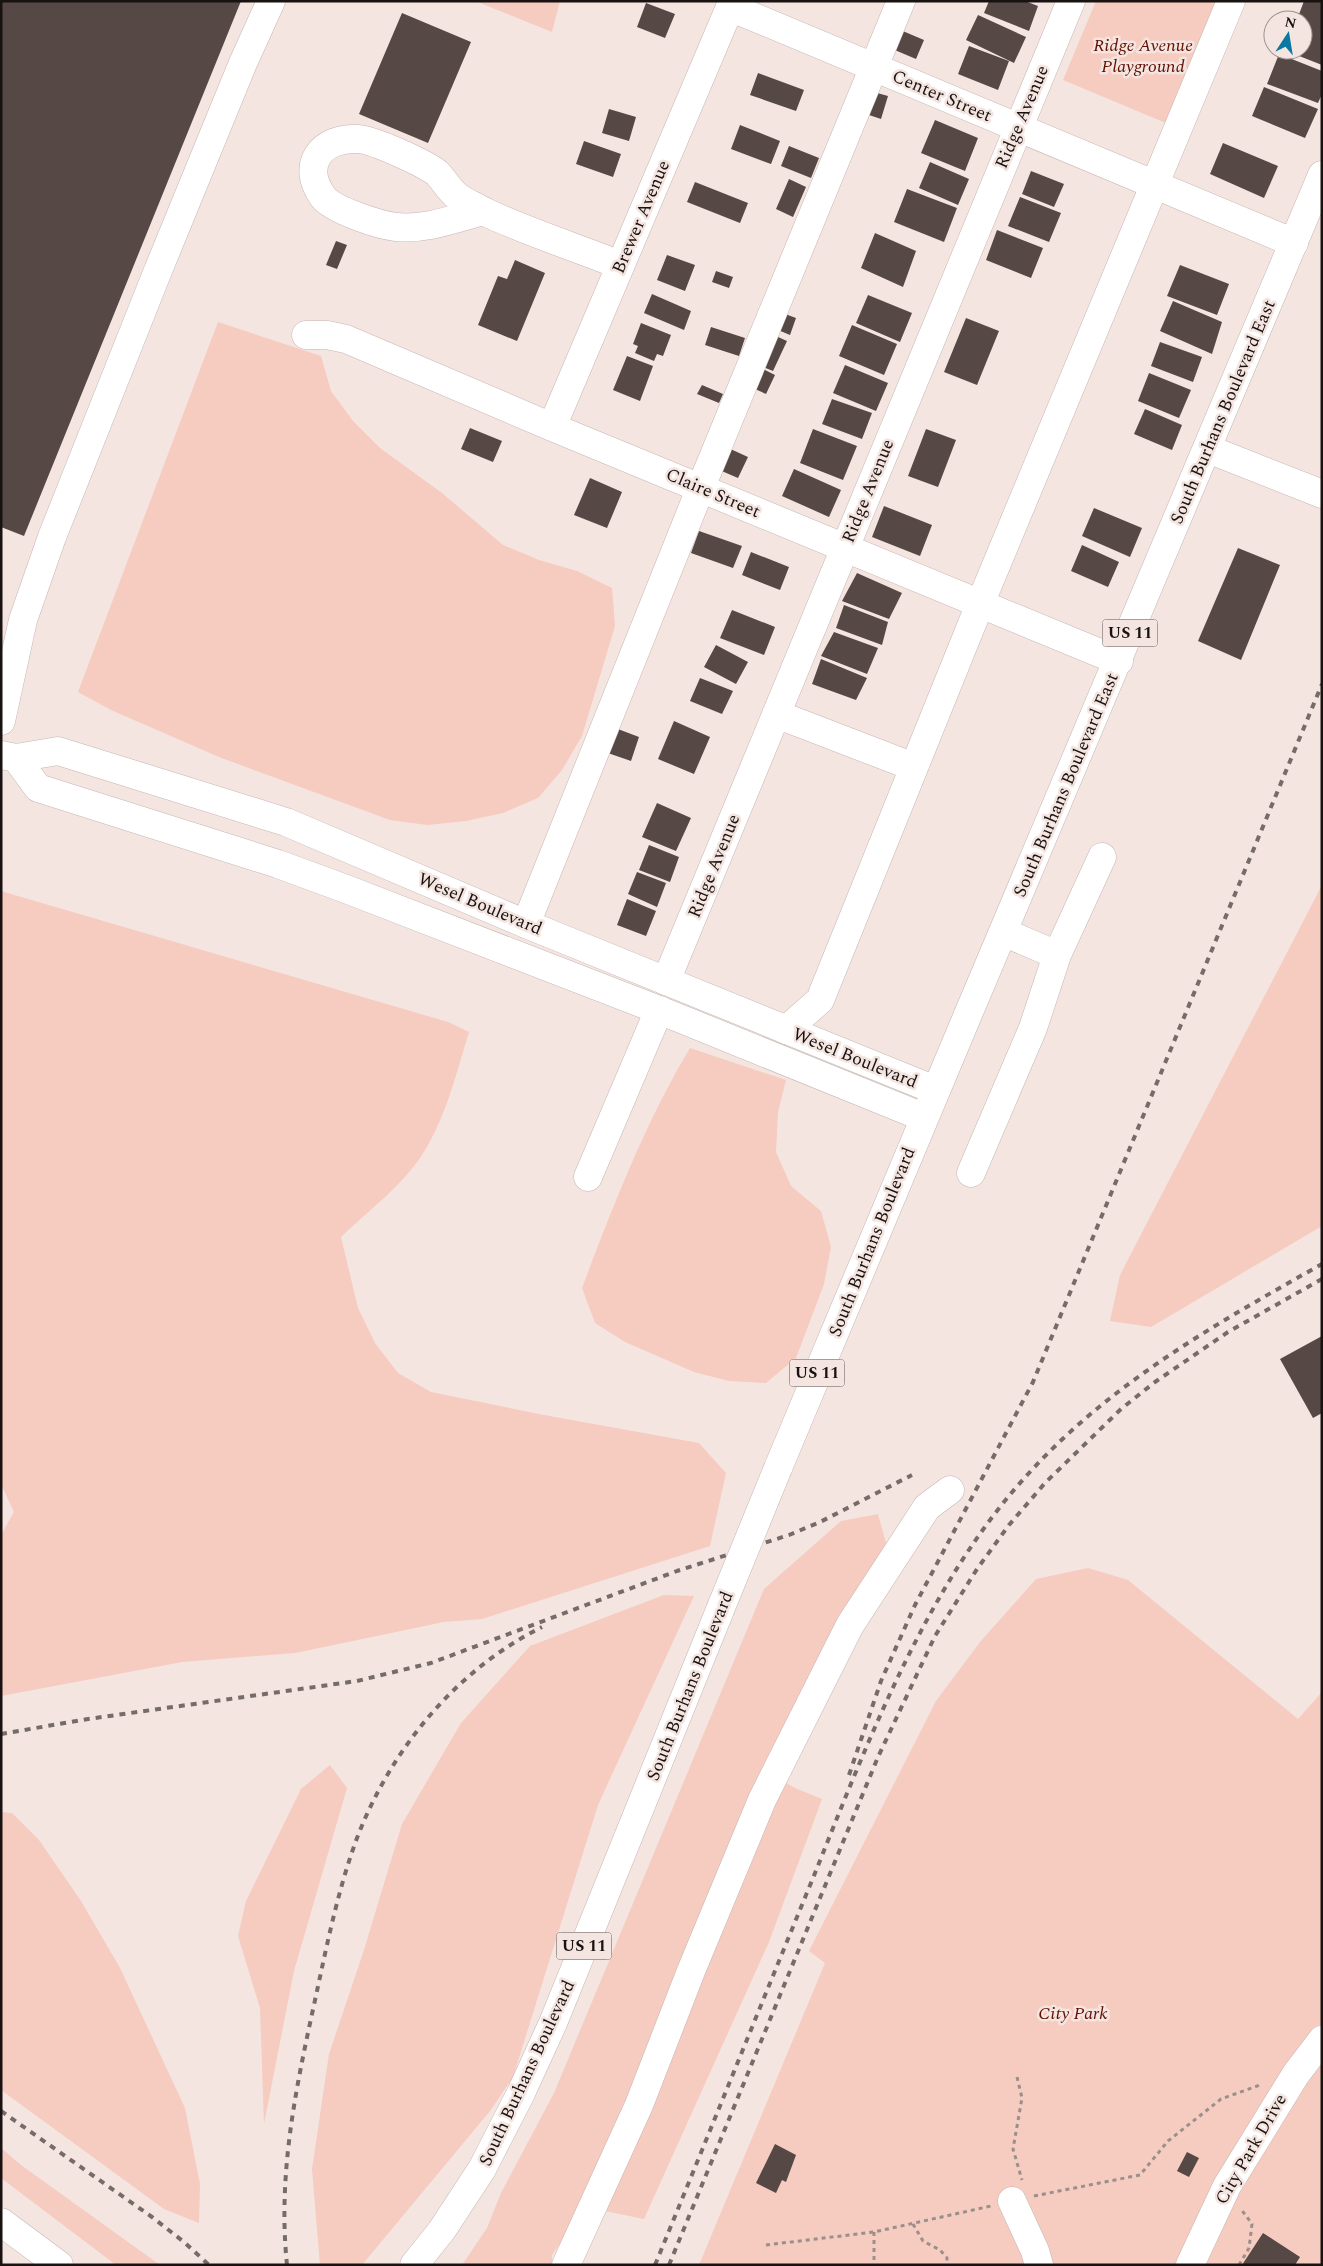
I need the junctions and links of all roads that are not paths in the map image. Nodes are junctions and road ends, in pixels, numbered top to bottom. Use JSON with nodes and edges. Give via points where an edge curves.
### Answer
{"nodes":[{"id":1,"x":271,"y":1,"type":"edge"},
{"id":2,"x":901,"y":1,"type":"edge"},
{"id":3,"x":1071,"y":1,"type":"edge"},
{"id":4,"x":1231,"y":1,"type":"edge"},
{"id":5,"x":730,"y":8,"type":"joint"},
{"id":6,"x":873,"y":67,"type":"junction"},
{"id":7,"x":1017,"y":128,"type":"junction"},
{"id":8,"x":1322,"y":175,"type":"edge"},
{"id":9,"x":1155,"y":185,"type":"junction"},
{"id":10,"x":484,"y":211,"type":"junction"},
{"id":11,"x":1294,"y":243,"type":"junction"},
{"id":12,"x":620,"y":265,"type":"junction"},
{"id":13,"x":306,"y":335,"type":"dead end"},
{"id":14,"x":552,"y":427,"type":"junction"},
{"id":15,"x":1208,"y":449,"type":"junction"},
{"id":16,"x":700,"y":487,"type":"junction"},
{"id":17,"x":1322,"y":494,"type":"edge"},
{"id":18,"x":845,"y":548,"type":"junction"},
{"id":19,"x":980,"y":604,"type":"junction"},
{"id":20,"x":1119,"y":661,"type":"junction"},
{"id":21,"x":776,"y":714,"type":"junction"},
{"id":22,"x":1,"y":721,"type":"edge"},
{"id":23,"x":9,"y":756,"type":"edge"},
{"id":24,"x":914,"y":767,"type":"junction"},
{"id":25,"x":1102,"y":857,"type":"dead end"},
{"id":26,"x":526,"y":924,"type":"junction"},
{"id":27,"x":1003,"y":932,"type":"junction"},
{"id":28,"x":1057,"y":955,"type":"junction"},
{"id":29,"x":666,"y":981,"type":"junction"},
{"id":30,"x":659,"y":1010,"type":"junction"},
{"id":31,"x":786,"y":1030,"type":"junction"},
{"id":32,"x":935,"y":1090,"type":"junction"},
{"id":33,"x":923,"y":1117,"type":"junction"},
{"id":34,"x":971,"y":1173,"type":"dead end"},
{"id":35,"x":588,"y":1177,"type":"dead end"},
{"id":36,"x":950,"y":1490,"type":"dead end"},
{"id":37,"x":1322,"y":2040,"type":"edge"},
{"id":38,"x":1019,"y":2200,"type":"road end"},
{"id":39,"x":1,"y":2222,"type":"edge"},
{"id":40,"x":59,"y":2265,"type":"edge"},
{"id":41,"x":414,"y":2265,"type":"edge"},
{"id":42,"x":566,"y":2265,"type":"edge"},
{"id":43,"x":1039,"y":2265,"type":"edge"},
{"id":44,"x":1190,"y":2265,"type":"edge"}],
"edges":[{"from":1,"to":22,"type":"main road","via":[[164,255],[52,537],[23,620]]},
{"from":2,"to":6,"type":"main road"},
{"from":3,"to":7,"type":"main road","name":"Ridge Avenue"},
{"from":4,"to":9,"type":"main road"},
{"from":5,"to":6,"type":"main road","name":"Center Street"},
{"from":5,"to":12,"type":"main road","name":"Brewer Avenue"},
{"from":6,"to":7,"type":"main road","name":"Center Street"},
{"from":6,"to":16,"type":"main road"},
{"from":7,"to":9,"type":"main road","name":"Center Street"},
{"from":7,"to":18,"type":"main road","name":"Ridge Avenue"},
{"from":8,"to":11,"type":"main road","name":"South Burhans Boulevard East","number":"US 11"},
{"from":9,"to":11,"type":"main road","name":"Center Street"},
{"from":9,"to":19,"type":"main road"},
{"from":10,"to":10,"type":"main road","via":[[457,196],[438,174],[419,162],[362,139],[344,138],[329,142],[314,163],[313,174],[324,198],[334,206],[382,224],[419,227]]},
{"from":10,"to":12,"type":"main road"},
{"from":11,"to":15,"type":"main road","name":"South Burhans Boulevard East","number":"US 11"},
{"from":12,"to":14,"type":"main road","name":"Brewer Avenue"},
{"from":13,"to":14,"type":"main road","name":"Claire Street","via":[[346,339]]},
{"from":14,"to":16,"type":"main road","name":"Claire Street"},
{"from":15,"to":17,"type":"main road"},
{"from":15,"to":20,"type":"main road","name":"South Burhans Boulevard East","number":"US 11"},
{"from":16,"to":18,"type":"main road","name":"Claire Street"},
{"from":16,"to":26,"type":"main road"},
{"from":18,"to":19,"type":"main road","name":"Claire Street"},
{"from":18,"to":21,"type":"main road","name":"Ridge Avenue"},
{"from":19,"to":20,"type":"main road","name":"Claire Street"},
{"from":19,"to":24,"type":"main road"},
{"from":20,"to":27,"type":"main road","name":"South Burhans Boulevard East","number":"US 11"},
{"from":21,"to":24,"type":"main road"},
{"from":21,"to":29,"type":"main road","name":"Ridge Avenue"},
{"from":23,"to":26,"type":"main road","name":"Wesel Boulevard","via":[[58,751],[286,822]]},
{"from":23,"to":30,"type":"main road","name":"Wesel Boulevard","via":[[38,788],[278,864]]},
{"from":24,"to":31,"type":"main road","via":[[820,1000]]},
{"from":25,"to":28,"type":"main road"},
{"from":26,"to":29,"type":"main road","name":"Wesel Boulevard"},
{"from":27,"to":28,"type":"main road"},
{"from":27,"to":32,"type":"main road","name":"South Burhans Boulevard East","number":"US 11"},
{"from":28,"to":34,"type":"main road","via":[[1033,1028]]},
{"from":29,"to":31,"type":"main road","name":"Wesel Boulevard"},
{"from":30,"to":33,"type":"main road","name":"Wesel Boulevard"},
{"from":30,"to":35,"type":"main road"},
{"from":31,"to":32,"type":"main road","name":"Wesel Boulevard"},
{"from":32,"to":33,"type":"main road","name":"South Burhans Boulevard","number":"US 11"},
{"from":33,"to":41,"type":"main road","name":"South Burhans Boulevard","number":"US 11","bridge":true,"via":[[553,2023],[482,2169],[442,2230]]},
{"from":36,"to":42,"type":"main road","via":[[927,1507],[850,1626],[762,1800],[640,2105]]},
{"from":37,"to":44,"type":"main road","name":"City Park Drive","via":[[1296,2074],[1232,2176]]},
{"from":38,"to":43,"type":"main road"},
{"from":39,"to":40,"type":"main road"}]}
